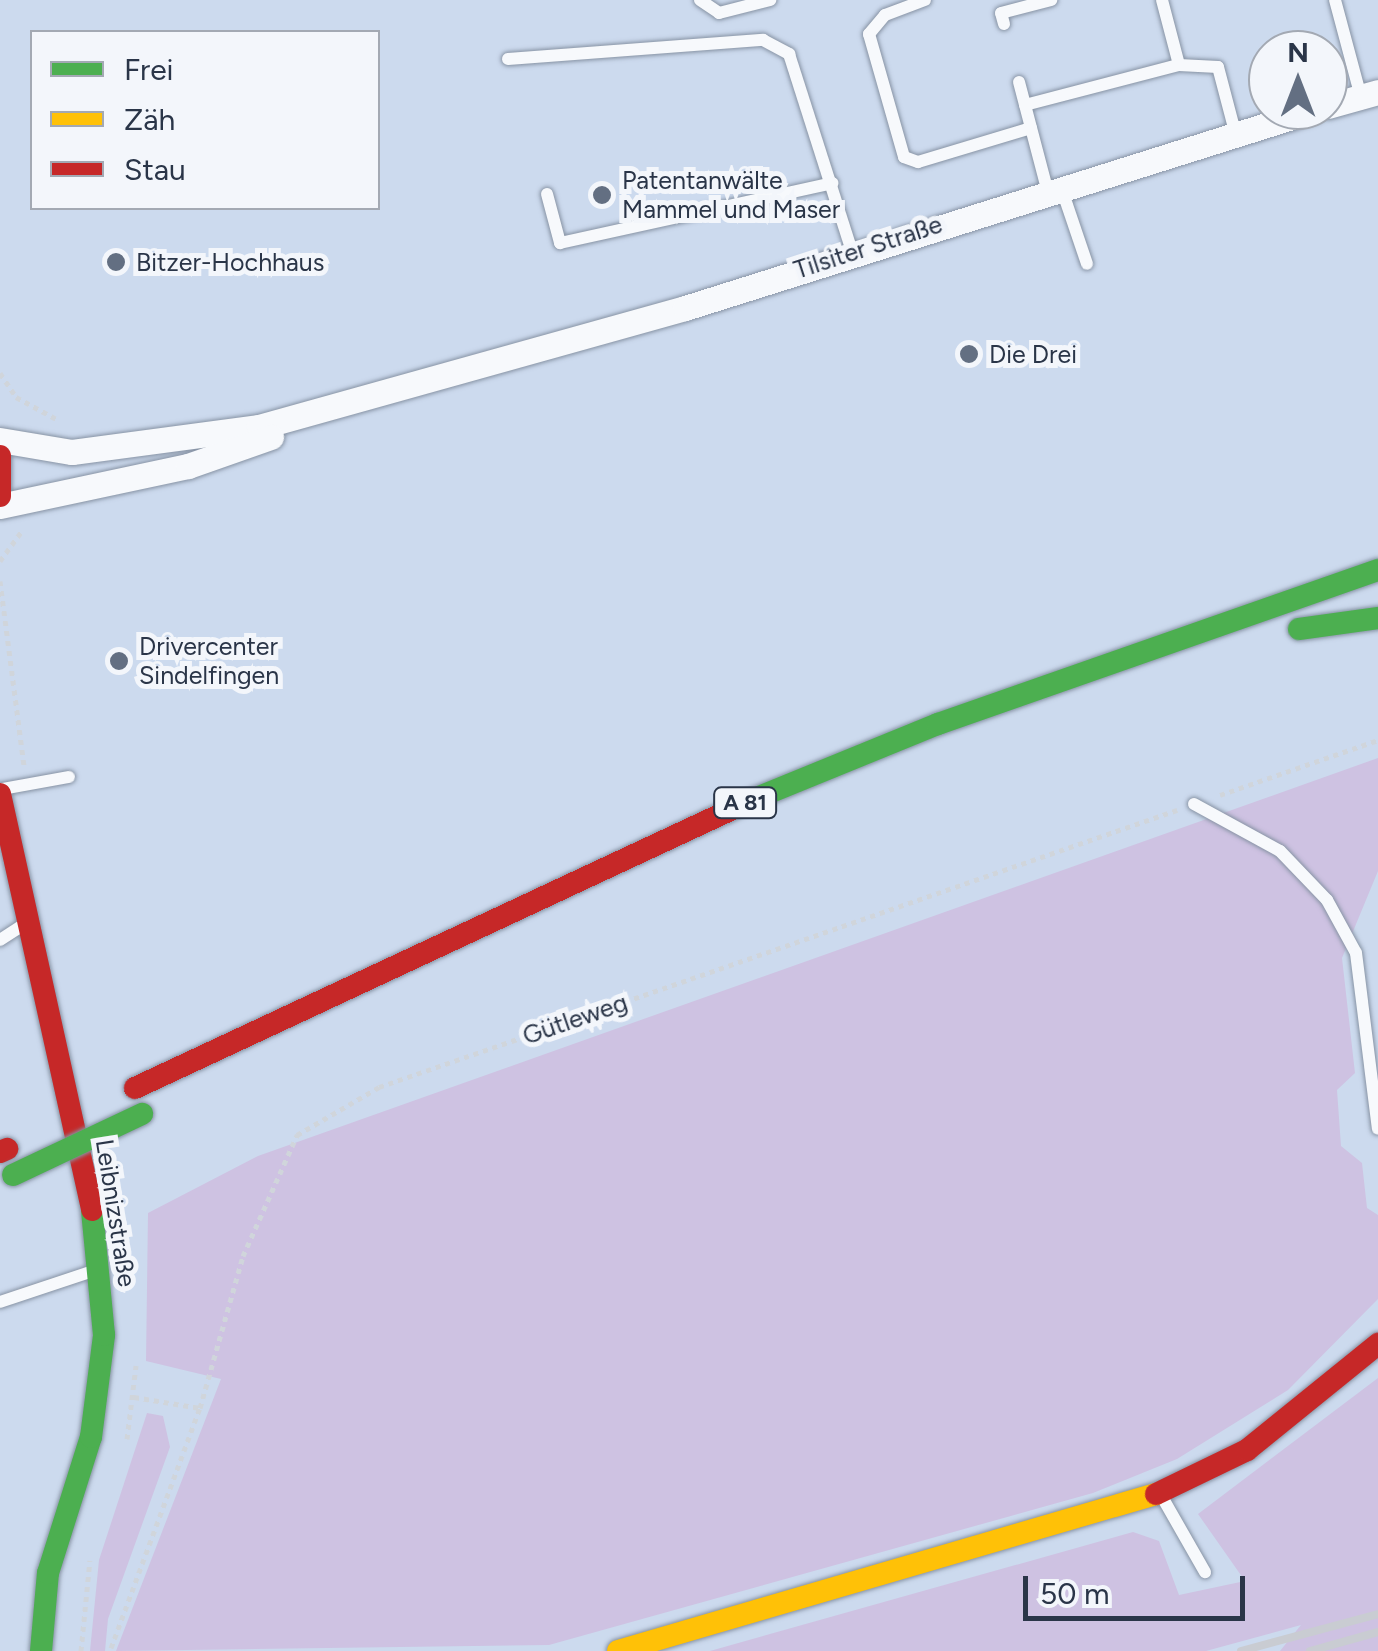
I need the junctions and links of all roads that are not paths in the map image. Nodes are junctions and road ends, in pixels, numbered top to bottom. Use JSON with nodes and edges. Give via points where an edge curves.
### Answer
{"nodes":[{"id":1,"x":700,"y":0,"type":"edge"},
{"id":2,"x":770,"y":0,"type":"edge"},
{"id":3,"x":924,"y":0,"type":"edge"},
{"id":4,"x":1051,"y":0,"type":"edge"},
{"id":5,"x":1162,"y":0,"type":"edge"},
{"id":6,"x":1335,"y":0,"type":"edge"},
{"id":7,"x":1004,"y":24,"type":"dead end"},
{"id":8,"x":508,"y":59,"type":"dead end"},
{"id":9,"x":1179,"y":65,"type":"junction"},
{"id":10,"x":1019,"y":82,"type":"dead end"},
{"id":11,"x":1370,"y":95,"type":"edge"},
{"id":12,"x":1026,"y":105,"type":"junction"},
{"id":13,"x":1032,"y":128,"type":"junction"},
{"id":14,"x":1248,"y":128,"type":"edge"},
{"id":15,"x":1235,"y":132,"type":"junction"},
{"id":16,"x":832,"y":183,"type":"junction"},
{"id":17,"x":1054,"y":187,"type":"junction"},
{"id":18,"x":547,"y":194,"type":"dead end"},
{"id":19,"x":852,"y":252,"type":"junction"},
{"id":20,"x":1087,"y":264,"type":"dead end"},
{"id":21,"x":422,"y":385,"type":"junction"},
{"id":22,"x":0,"y":440,"type":"edge"},
{"id":23,"x":0,"y":456,"type":"edge"},
{"id":24,"x":0,"y":496,"type":"edge"},
{"id":25,"x":0,"y":506,"type":"edge"},
{"id":26,"x":1378,"y":570,"type":"edge"},
{"id":27,"x":1378,"y":603,"type":"edge"},
{"id":28,"x":1378,"y":618,"type":"edge"},
{"id":29,"x":68,"y":778,"type":"dead end"},
{"id":30,"x":0,"y":792,"type":"edge"},
{"id":31,"x":1194,"y":804,"type":"road end"},
{"id":32,"x":745,"y":833,"type":"dead end"},
{"id":33,"x":27,"y":923,"type":"junction"},
{"id":34,"x":0,"y":940,"type":"edge"},
{"id":35,"x":1378,"y":1129,"type":"edge"},
{"id":36,"x":4,"y":1150,"type":"edge"},
{"id":37,"x":7,"y":1178,"type":"edge"},
{"id":38,"x":100,"y":1268,"type":"junction"},
{"id":39,"x":0,"y":1302,"type":"edge"},
{"id":40,"x":1378,"y":1344,"type":"edge"},
{"id":41,"x":1160,"y":1493,"type":"junction"},
{"id":42,"x":1206,"y":1572,"type":"dead end"},
{"id":43,"x":42,"y":1648,"type":"edge"},
{"id":44,"x":618,"y":1651,"type":"edge"}],
"edges":[{"from":1,"to":2,"type":"lane","via":[[719,13]]},
{"from":3,"to":13,"type":"lane","via":[[885,15],[868,34],[904,157],[918,162]]},
{"from":4,"to":7,"type":"lane","via":[[1001,13]]},
{"from":5,"to":9,"type":"lane"},
{"from":6,"to":11,"type":"lane"},
{"from":8,"to":16,"type":"lane","via":[[763,40],[789,54]]},
{"from":9,"to":12,"type":"lane"},
{"from":9,"to":15,"type":"lane","via":[[1218,67]]},
{"from":10,"to":12,"type":"lane"},
{"from":12,"to":13,"type":"lane"},
{"from":13,"to":17,"type":"lane"},
{"from":14,"to":15,"type":"street","name":"Tilsiter Straße"},
{"from":15,"to":17,"type":"street","name":"Tilsiter Straße"},
{"from":16,"to":18,"type":"lane","via":[[560,243]]},
{"from":16,"to":19,"type":"lane"},
{"from":17,"to":19,"type":"street","name":"Tilsiter Straße"},
{"from":17,"to":20,"type":"lane"},
{"from":19,"to":21,"type":"street","name":"Tilsiter Straße"},
{"from":21,"to":22,"type":"street","name":"Tilsiter Straße","via":[[126,448],[48,452]]},
{"from":21,"to":25,"type":"street","name":"Tilsiter Straße","via":[[188,466]]},
{"from":23,"to":24,"type":"main road"},
{"from":26,"to":36,"type":"main road","number":"A 81","via":[[938,724],[689,826]]},
{"from":27,"to":28,"type":"main road","via":[[1290,632]]},
{"from":29,"to":30,"type":"lane"},
{"from":30,"to":33,"type":"main road","name":"Leibnizstraße"},
{"from":31,"to":35,"type":"lane","via":[[1280,850],[1328,900],[1356,954]]},
{"from":32,"to":37,"type":"main road","number":"A 81","bridge":true,"via":[[402,984]]},
{"from":33,"to":34,"type":"lane"},
{"from":33,"to":38,"type":"main road","name":"Leibnizstraße"},
{"from":38,"to":39,"type":"lane"},
{"from":38,"to":43,"type":"main road","name":"Leibnizstraße","via":[[101,1393],[48,1573]]},
{"from":40,"to":41,"type":"main road","via":[[1247,1450]]},
{"from":41,"to":42,"type":"lane"},
{"from":41,"to":44,"type":"main road"}]}
